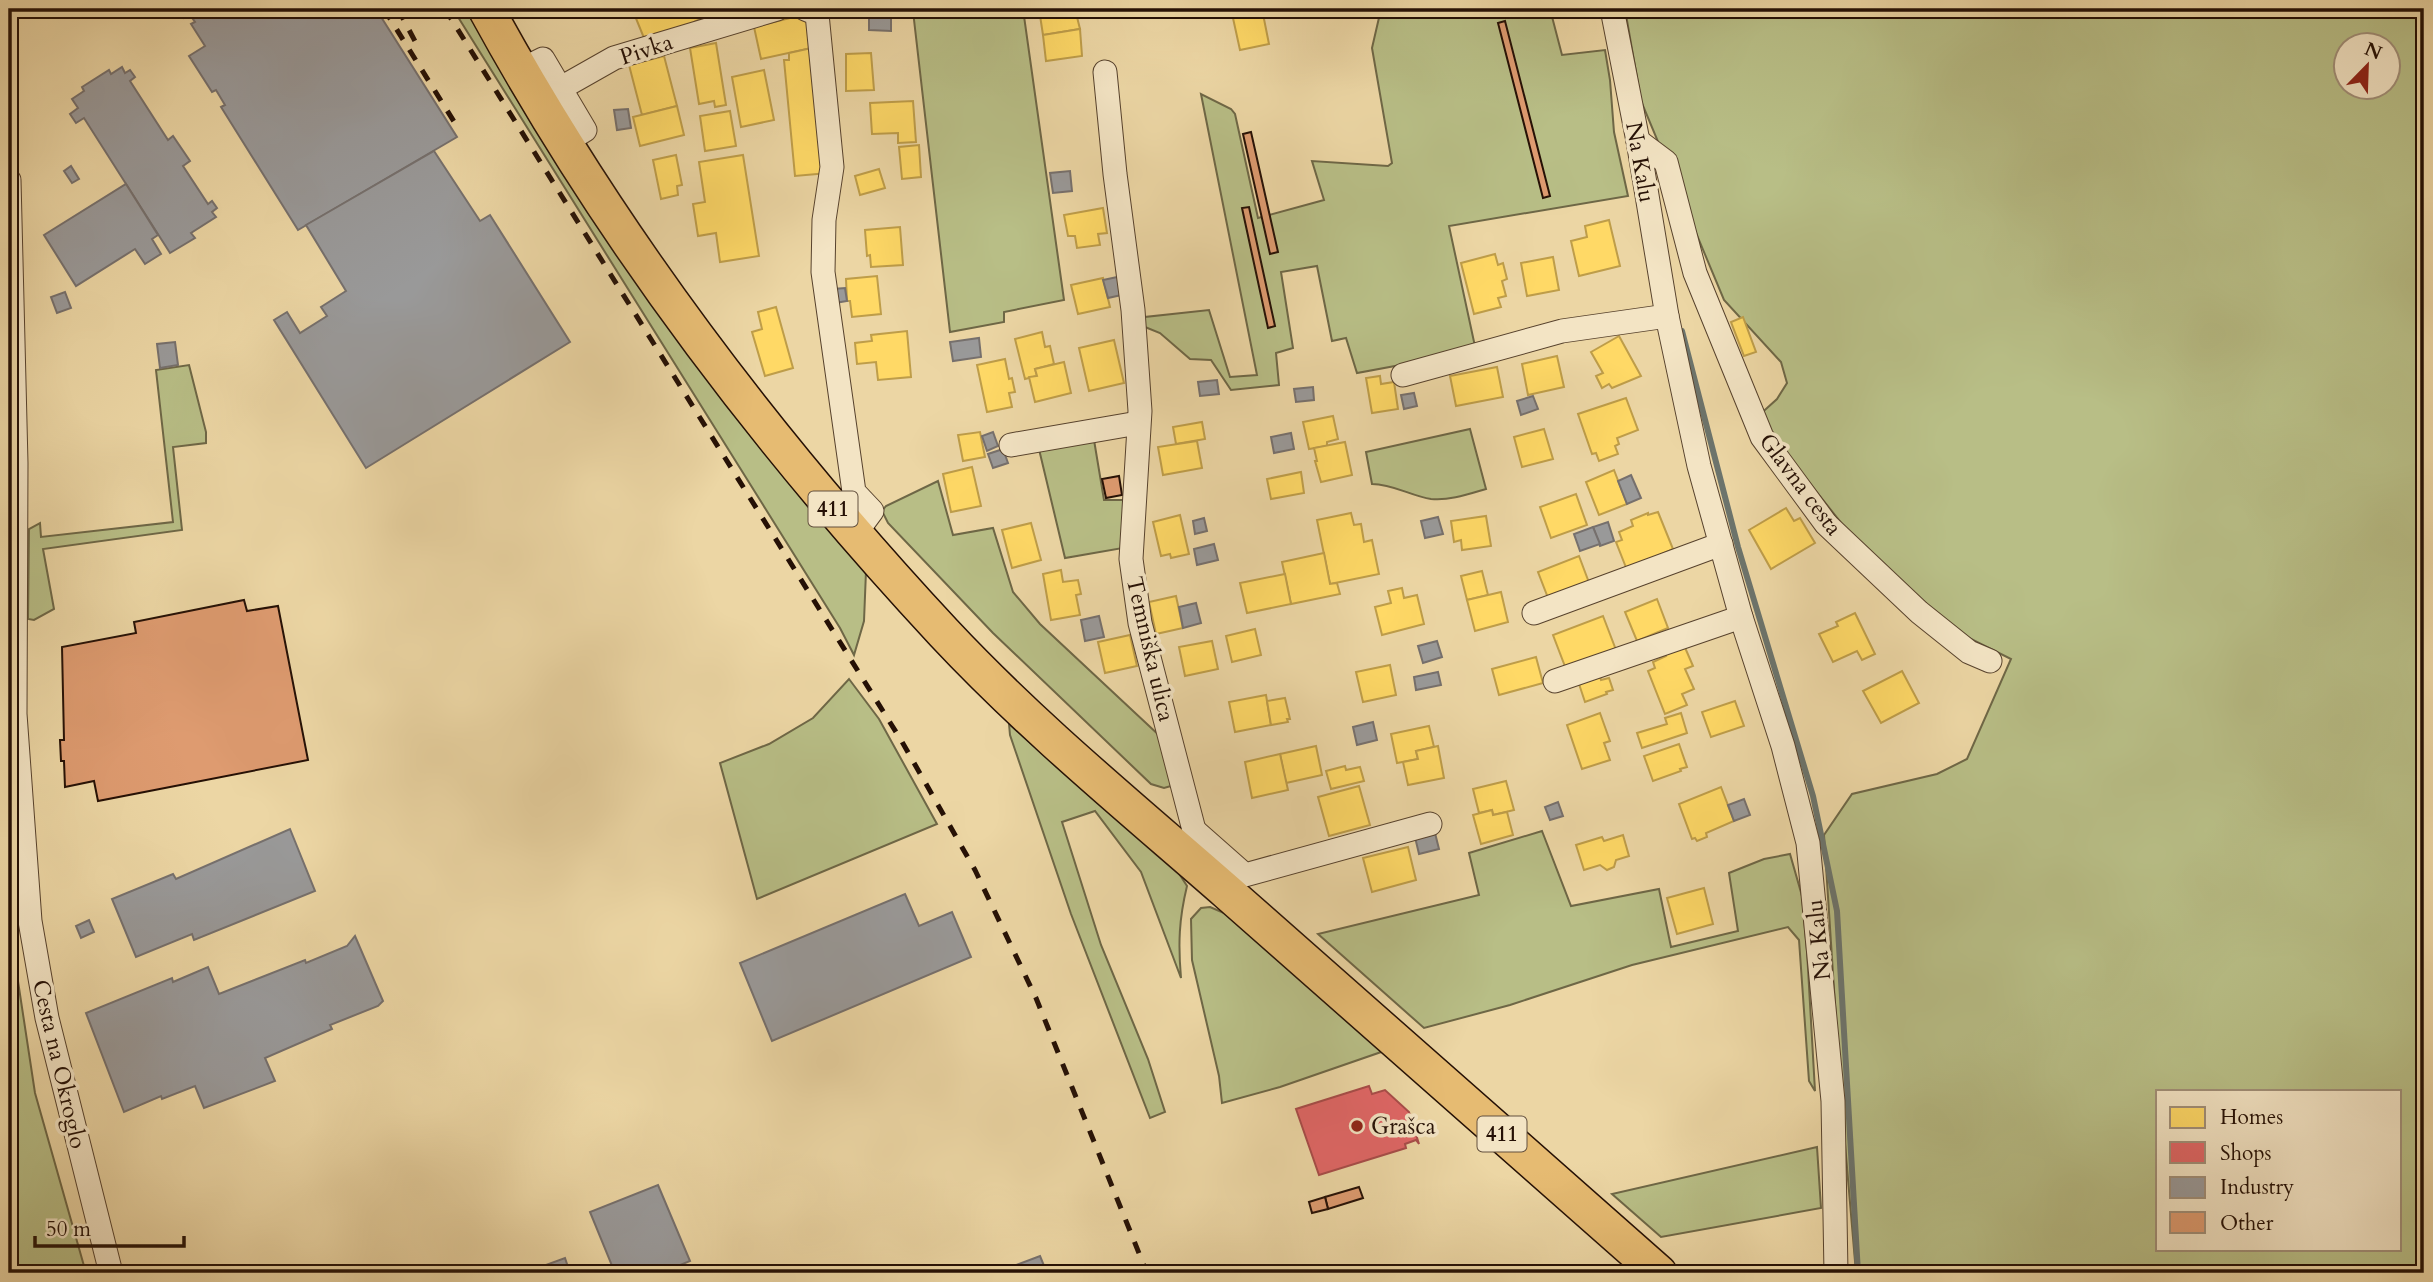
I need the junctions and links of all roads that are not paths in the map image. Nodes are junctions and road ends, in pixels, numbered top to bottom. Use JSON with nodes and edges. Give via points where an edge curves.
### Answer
{"nodes":[{"id":1,"x":486,"y":9,"type":"edge"},
{"id":2,"x":777,"y":9,"type":"edge"},
{"id":3,"x":804,"y":9,"type":"edge"},
{"id":4,"x":1612,"y":9,"type":"edge"},
{"id":5,"x":532,"y":65,"type":"junction"},
{"id":6,"x":1105,"y":72,"type":"dead end"},
{"id":7,"x":561,"y":88,"type":"junction"},
{"id":8,"x":574,"y":137,"type":"junction"},
{"id":9,"x":1638,"y":141,"type":"junction"},
{"id":10,"x":9,"y":180,"type":"edge"},
{"id":11,"x":1667,"y":316,"type":"junction"},
{"id":12,"x":1403,"y":375,"type":"dead end"},
{"id":13,"x":1138,"y":423,"type":"junction"},
{"id":14,"x":1011,"y":445,"type":"dead end"},
{"id":15,"x":863,"y":523,"type":"junction"},
{"id":16,"x":1721,"y":544,"type":"junction"},
{"id":17,"x":1534,"y":613,"type":"dead end"},
{"id":18,"x":1741,"y":617,"type":"junction"},
{"id":19,"x":1990,"y":661,"type":"dead end"},
{"id":20,"x":1555,"y":681,"type":"dead end"},
{"id":21,"x":1430,"y":824,"type":"dead end"},
{"id":22,"x":1192,"y":844,"type":"junction"},
{"id":23,"x":111,"y":1273,"type":"edge"},
{"id":24,"x":1660,"y":1273,"type":"edge"},
{"id":25,"x":1836,"y":1273,"type":"edge"}],
"edges":[{"from":1,"to":5,"type":"main road","number":"411"},
{"from":2,"to":7,"type":"street","name":"Pivka","via":[[614,58]]},
{"from":3,"to":15,"type":"street","via":[[817,13],[832,167],[823,272]]},
{"from":4,"to":9,"type":"street","name":"Na Kalu"},
{"from":5,"to":7,"type":"street"},
{"from":5,"to":8,"type":"main road","number":"411"},
{"from":6,"to":13,"type":"street","name":"Temniška ulica","via":[[1133,310]]},
{"from":7,"to":8,"type":"street"},
{"from":8,"to":15,"type":"main road","number":"411","via":[[638,258],[713,360],[821,496]]},
{"from":9,"to":11,"type":"street","name":"Na Kalu"},
{"from":9,"to":19,"type":"street","name":"Glavna cesta","via":[[1666,162],[1695,273],[1762,437],[1826,524],[1919,612],[1969,652]]},
{"from":10,"to":23,"type":"street","name":"Cesta na Okroglo","via":[[16,463],[15,714],[30,920],[47,1018]]},
{"from":11,"to":12,"type":"street","via":[[1562,331]]},
{"from":11,"to":16,"type":"street","name":"Na Kalu"},
{"from":13,"to":14,"type":"street"},
{"from":13,"to":22,"type":"street","name":"Temniška ulica","via":[[1131,559],[1140,623]]},
{"from":15,"to":22,"type":"main road","number":"411","via":[[946,635],[1009,698]]},
{"from":16,"to":17,"type":"street"},
{"from":16,"to":18,"type":"street","name":"Na Kalu"},
{"from":18,"to":20,"type":"street"},
{"from":18,"to":25,"type":"street","name":"Na Kalu","via":[[1783,746],[1808,843],[1833,1101]]},
{"from":21,"to":22,"type":"street","via":[[1245,875]]},
{"from":22,"to":24,"type":"main road","number":"411"}]}
